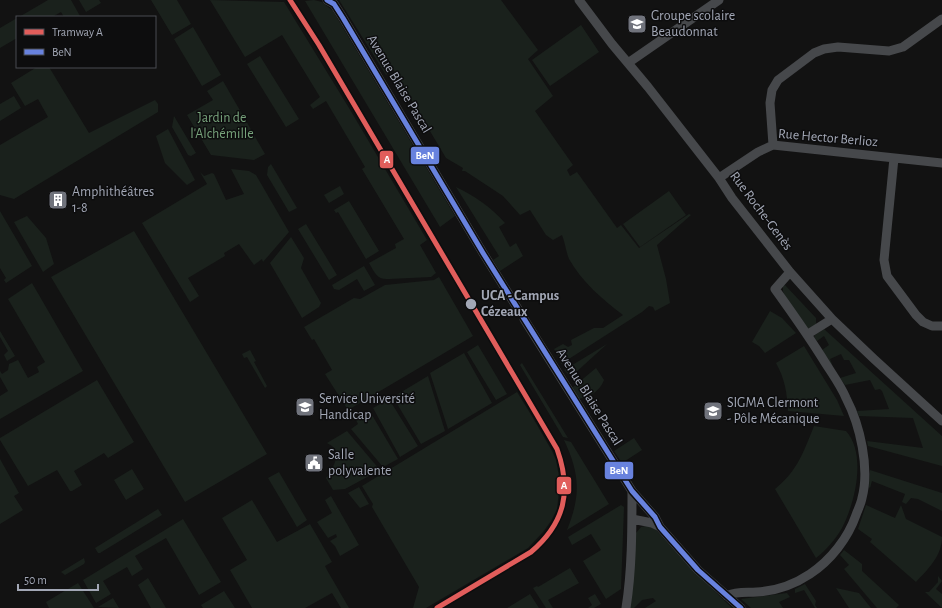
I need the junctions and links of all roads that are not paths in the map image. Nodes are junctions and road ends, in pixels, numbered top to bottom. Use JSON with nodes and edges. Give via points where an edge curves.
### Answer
{"nodes":[{"id":1,"x":327,"y":0,"type":"edge"},
{"id":2,"x":579,"y":0,"type":"edge"},
{"id":3,"x":719,"y":0,"type":"edge"},
{"id":4,"x":942,"y":19,"type":"edge"},
{"id":5,"x":628,"y":63,"type":"junction"},
{"id":6,"x":773,"y":145,"type":"junction"},
{"id":7,"x":894,"y":158,"type":"junction"},
{"id":8,"x":942,"y":163,"type":"edge"},
{"id":9,"x":719,"y":178,"type":"junction"},
{"id":10,"x":790,"y":272,"type":"junction"},
{"id":11,"x":518,"y":309,"type":"dead end"},
{"id":12,"x":832,"y":318,"type":"junction"},
{"id":13,"x":524,"y":319,"type":"dead end"},
{"id":14,"x":942,"y":326,"type":"edge"},
{"id":15,"x":808,"y":334,"type":"junction"},
{"id":16,"x":942,"y":421,"type":"edge"},
{"id":17,"x":632,"y":491,"type":"junction"},
{"id":18,"x":632,"y":519,"type":"junction"},
{"id":19,"x":660,"y":527,"type":"junction"},
{"id":20,"x":727,"y":596,"type":"junction"},
{"id":21,"x":626,"y":608,"type":"edge"},
{"id":22,"x":741,"y":608,"type":"edge"}],
"edges":[{"from":1,"to":11,"type":"street","name":"Avenue Blaise Pascal","via":[[334,4],[343,18]]},
{"from":2,"to":5,"type":"street","name":"Rue Roche-Genès"},
{"from":3,"to":5,"type":"street"},
{"from":4,"to":6,"type":"street","via":[[903,47],[890,51],[838,47],[814,53],[778,80],[772,90],[770,103]]},
{"from":5,"to":9,"type":"street","name":"Rue Roche-Genès"},
{"from":6,"to":7,"type":"street","name":"Rue Hector Berlioz"},
{"from":6,"to":9,"type":"street","name":"Rue Hector Berlioz"},
{"from":7,"to":8,"type":"street","name":"Rue Hector Berlioz"},
{"from":7,"to":14,"type":"street","via":[[884,260],[887,276],[923,322],[932,326]]},
{"from":9,"to":10,"type":"street","name":"Rue Roche-Genès"},
{"from":10,"to":12,"type":"street","name":"Rue Roche-Genès"},
{"from":10,"to":15,"type":"street","via":[[775,289]]},
{"from":12,"to":15,"type":"street"},
{"from":12,"to":16,"type":"street","name":"Rue Roche-Genès"},
{"from":13,"to":17,"type":"street","name":"Avenue Blaise Pascal"},
{"from":15,"to":20,"type":"street","via":[[846,398],[856,424],[862,443],[865,472],[863,497],[854,522],[842,543],[810,574],[787,586]]},
{"from":17,"to":18,"type":"street"},
{"from":17,"to":19,"type":"street","name":"Avenue Blaise Pascal"},
{"from":18,"to":19,"type":"street"},
{"from":18,"to":21,"type":"street"},
{"from":19,"to":20,"type":"street","name":"Avenue Blaise Pascal","via":[[698,570]]},
{"from":20,"to":22,"type":"street","name":"Avenue Blaise Pascal"}]}
